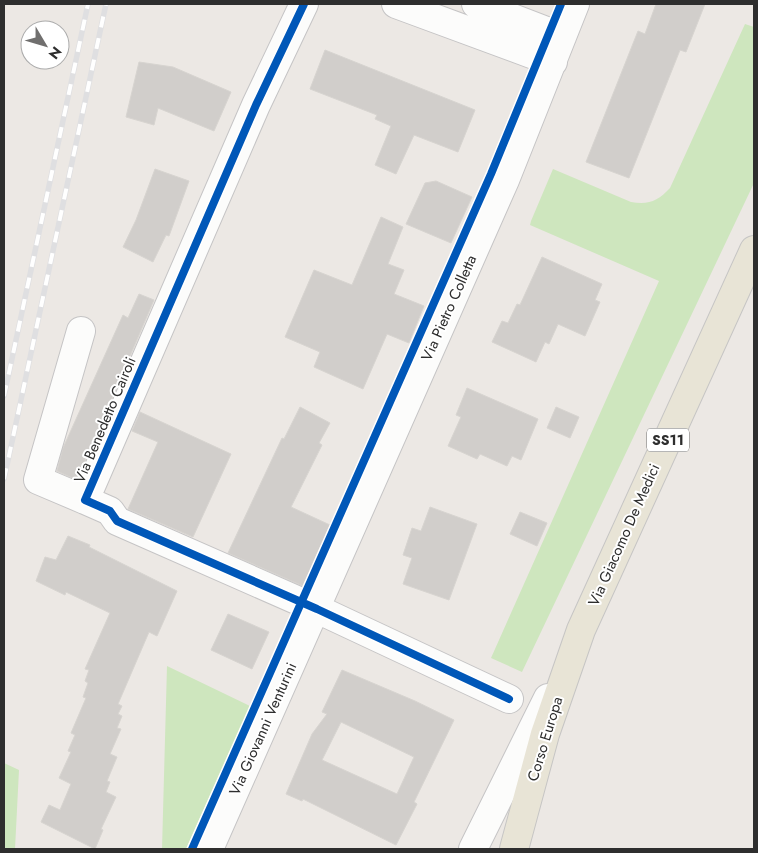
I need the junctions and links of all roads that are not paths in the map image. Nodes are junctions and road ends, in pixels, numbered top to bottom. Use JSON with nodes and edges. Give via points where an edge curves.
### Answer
{"nodes":[{"id":1,"x":304,"y":4,"type":"edge"},
{"id":2,"x":396,"y":4,"type":"edge"},
{"id":3,"x":476,"y":4,"type":"edge"},
{"id":4,"x":575,"y":4,"type":"edge"},
{"id":5,"x":562,"y":37,"type":"junction"},
{"id":6,"x":553,"y":62,"type":"junction"},
{"id":7,"x":754,"y":250,"type":"edge"},
{"id":8,"x":81,"y":331,"type":"dead end"},
{"id":9,"x":85,"y":500,"type":"junction"},
{"id":10,"x":316,"y":609,"type":"junction"},
{"id":11,"x":582,"y":630,"type":"junction"},
{"id":12,"x":509,"y":699,"type":"dead end"},
{"id":13,"x":209,"y":849,"type":"edge"},
{"id":14,"x":473,"y":849,"type":"edge"},
{"id":15,"x":514,"y":849,"type":"edge"}],
"edges":[{"from":1,"to":9,"type":"street","name":"Via Benedetto Cairoli","via":[[252,114]]},
{"from":2,"to":6,"type":"street"},
{"from":3,"to":5,"type":"street"},
{"from":4,"to":5,"type":"street","name":"Via Pietro Colletta"},
{"from":5,"to":6,"type":"street","name":"Via Pietro Colletta"},
{"from":6,"to":10,"type":"street","name":"Via Pietro Colletta","via":[[505,180]]},
{"from":7,"to":11,"type":"main road","name":"Via Giacomo De Medici","number":"SS11"},
{"from":8,"to":9,"type":"street","name":"Via Benedetto Cairoli","via":[[38,480]]},
{"from":9,"to":10,"type":"street","name":"Via Benedetto Cairoli","via":[[110,511],[117,521]]},
{"from":10,"to":12,"type":"street","name":"Via Benedetto Cairoli"},
{"from":10,"to":13,"type":"street","name":"Via Giovanni Venturini"},
{"from":11,"to":14,"type":"street"},
{"from":11,"to":15,"type":"main road","name":"Corso Europa","number":"SS11","via":[[545,734]]}]}
